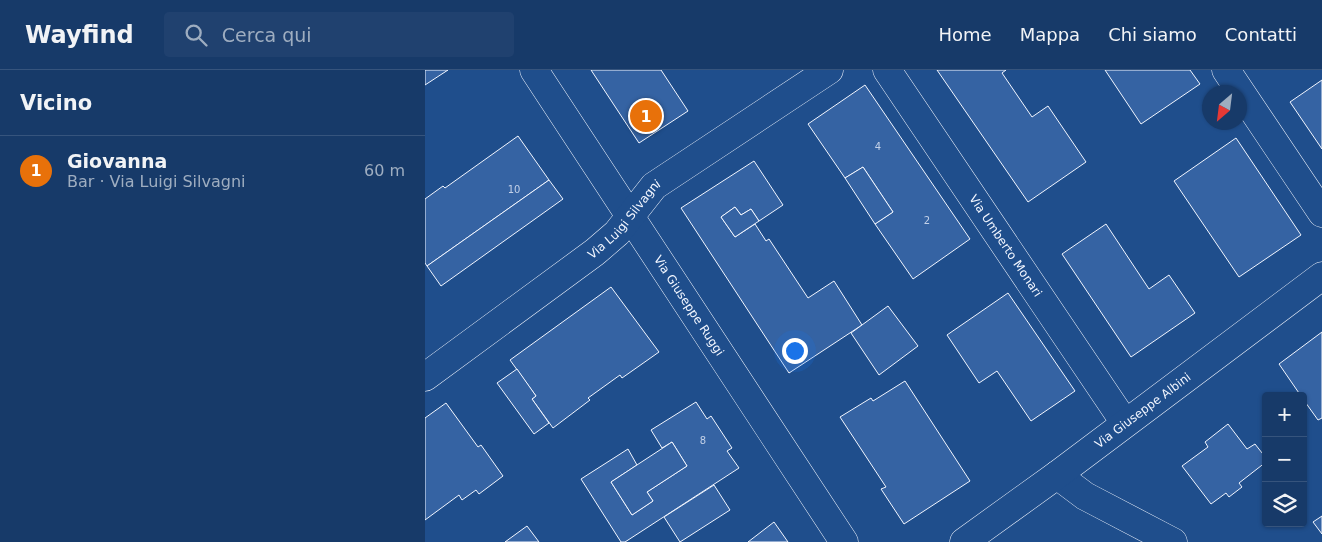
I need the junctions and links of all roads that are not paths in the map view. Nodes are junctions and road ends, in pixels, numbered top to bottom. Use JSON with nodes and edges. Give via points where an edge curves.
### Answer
{"nodes":[{"id":1,"x":534,"y":70,"type":"edge"},
{"id":2,"x":829,"y":70,"type":"edge"},
{"id":3,"x":887,"y":70,"type":"edge"},
{"id":4,"x":1226,"y":70,"type":"edge"},
{"id":5,"x":1322,"y":214,"type":"edge"},
{"id":6,"x":629,"y":216,"type":"junction"},
{"id":7,"x":1322,"y":276,"type":"edge"},
{"id":8,"x":425,"y":377,"type":"edge"},
{"id":9,"x":1125,"y":424,"type":"junction"},
{"id":10,"x":1057,"y":475,"type":"junction"},
{"id":11,"x":844,"y":542,"type":"edge"},
{"id":12,"x":964,"y":542,"type":"edge"},
{"id":13,"x":1173,"y":542,"type":"edge"}],
"edges":[{"from":1,"to":6,"type":"street","name":"Via Giuseppe Ruggi"},
{"from":2,"to":6,"type":"street","name":"Via Luigi Silvagni","via":[[654,186]]},
{"from":3,"to":9,"type":"street","name":"Via Umberto Monari"},
{"from":4,"to":5,"type":"street"},
{"from":6,"to":8,"type":"street","name":"Via Luigi Silvagni","via":[[617,233],[595,252]]},
{"from":6,"to":11,"type":"street","name":"Via Giuseppe Ruggi"},
{"from":7,"to":9,"type":"street","name":"Via Giuseppe Albini"},
{"from":9,"to":10,"type":"street","name":"Via Giuseppe Albini"},
{"from":10,"to":12,"type":"street","name":"Via Giuseppe Albini"},
{"from":10,"to":13,"type":"street","via":[[1085,496]]}]}
